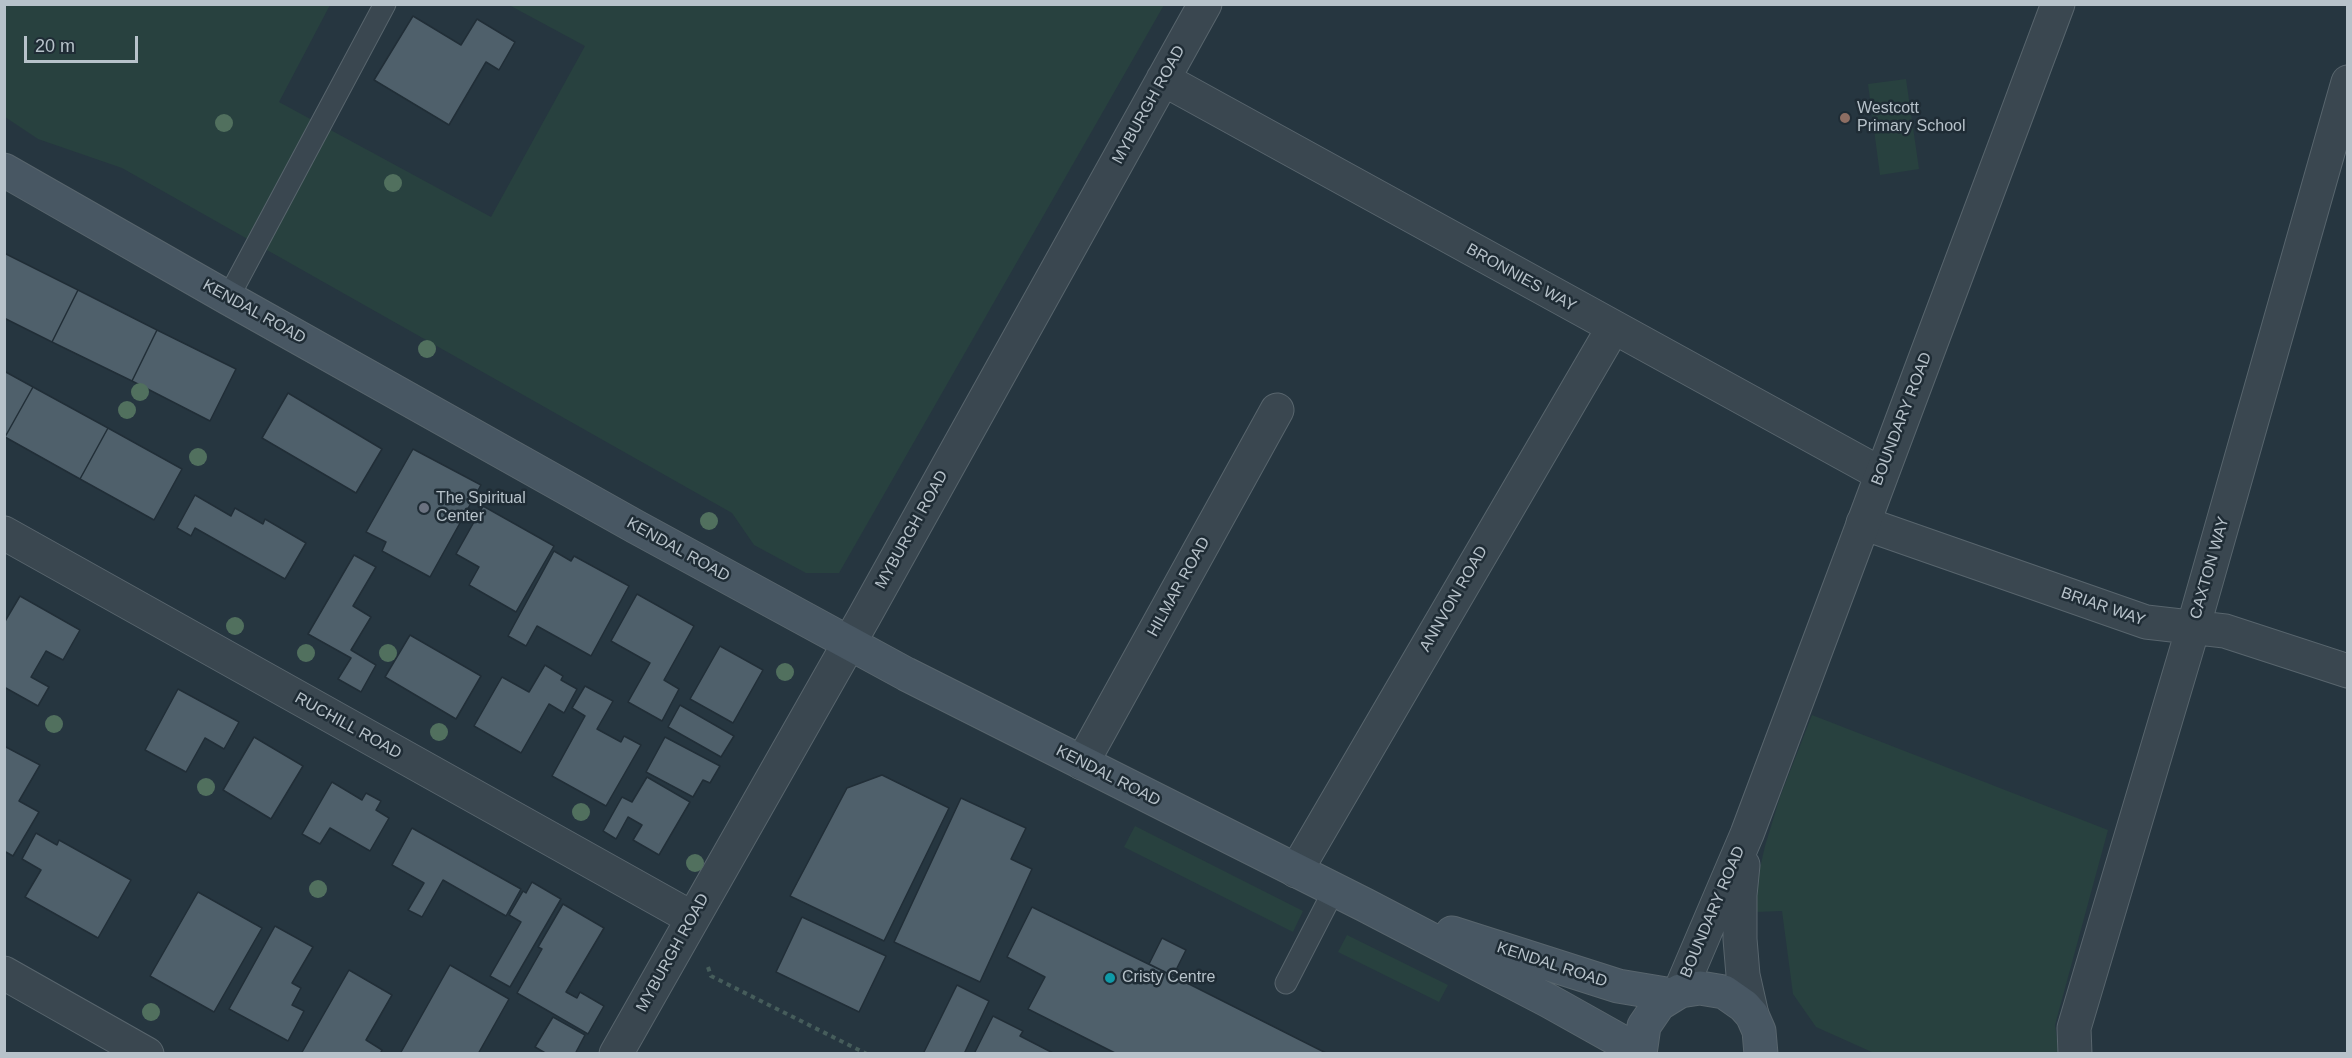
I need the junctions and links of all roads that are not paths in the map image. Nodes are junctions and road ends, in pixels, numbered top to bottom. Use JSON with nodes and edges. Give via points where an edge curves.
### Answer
{"nodes":[{"id":1,"x":385,"y":4,"type":"edge"},
{"id":2,"x":1205,"y":4,"type":"edge"},
{"id":3,"x":2058,"y":4,"type":"edge"},
{"id":4,"x":1163,"y":80,"type":"junction"},
{"id":5,"x":2348,"y":82,"type":"edge"},
{"id":6,"x":2337,"y":155,"type":"edge"},
{"id":7,"x":4,"y":170,"type":"edge"},
{"id":8,"x":228,"y":298,"type":"junction"},
{"id":9,"x":1613,"y":328,"type":"junction"},
{"id":10,"x":1277,"y":410,"type":"dead end"},
{"id":11,"x":1881,"y":474,"type":"junction"},
{"id":12,"x":1863,"y":523,"type":"junction"},
{"id":13,"x":4,"y":533,"type":"edge"},
{"id":14,"x":2193,"y":628,"type":"junction"},
{"id":15,"x":849,"y":642,"type":"junction"},
{"id":16,"x":2348,"y":671,"type":"edge"},
{"id":17,"x":1082,"y":763,"type":"junction"},
{"id":18,"x":1747,"y":834,"type":"junction"},
{"id":19,"x":1296,"y":871,"type":"junction"},
{"id":20,"x":1334,"y":890,"type":"junction"},
{"id":21,"x":1365,"y":905,"type":"junction"},
{"id":22,"x":692,"y":918,"type":"junction"},
{"id":23,"x":4,"y":973,"type":"edge"},
{"id":24,"x":1286,"y":983,"type":"dead end"},
{"id":25,"x":1676,"y":993,"type":"junction"},
{"id":26,"x":1762,"y":1038,"type":"edge"},
{"id":27,"x":147,"y":1053,"type":"edge"},
{"id":28,"x":616,"y":1053,"type":"edge"},
{"id":29,"x":1640,"y":1053,"type":"edge"},
{"id":30,"x":2075,"y":1053,"type":"edge"}],
"edges":[{"from":1,"to":8,"type":"lane"},
{"from":2,"to":4,"type":"street","name":"MYBURGH ROAD"},
{"from":3,"to":11,"type":"street","name":"BOUNDARY ROAD"},
{"from":4,"to":9,"type":"street","name":"BRONNIES WAY"},
{"from":4,"to":15,"type":"street","name":"MYBURGH ROAD"},
{"from":5,"to":6,"type":"street","name":"CAXTON WAY"},
{"from":6,"to":14,"type":"street","name":"CAXTON WAY"},
{"from":7,"to":8,"type":"main road","name":"KENDAL ROAD"},
{"from":8,"to":15,"type":"main road","name":"KENDAL ROAD"},
{"from":9,"to":11,"type":"street","name":"BRONNIES WAY"},
{"from":9,"to":19,"type":"street","name":"ANNVON ROAD"},
{"from":10,"to":17,"type":"street","name":"HILMAR ROAD"},
{"from":11,"to":12,"type":"street","name":"BOUNDARY ROAD"},
{"from":12,"to":14,"type":"street","name":"BRIAR WAY","via":[[2146,622]]},
{"from":12,"to":18,"type":"street","name":"BOUNDARY ROAD"},
{"from":13,"to":22,"type":"street","name":"RUCHILL ROAD"},
{"from":14,"to":16,"type":"street","name":"BRIAR WAY","via":[[2225,631]]},
{"from":14,"to":30,"type":"street","name":"CAXTON WAY","via":[[2074,1028]]},
{"from":15,"to":17,"type":"main road","name":"KENDAL ROAD"},
{"from":15,"to":22,"type":"street","name":"MYBURGH ROAD"},
{"from":17,"to":19,"type":"main road","name":"KENDAL ROAD"},
{"from":18,"to":25,"type":"street","name":"BOUNDARY ROAD"},
{"from":18,"to":26,"type":"street","name":"BOUNDARY ROAD","via":[[1740,918],[1742,967]]},
{"from":19,"to":20,"type":"main road","name":"KENDAL ROAD"},
{"from":20,"to":21,"type":"main road","name":"KENDAL ROAD"},
{"from":20,"to":24,"type":"lane"},
{"from":21,"to":25,"type":"main road","name":"KENDAL ROAD","via":[[1618,986]]},
{"from":21,"to":29,"type":"main road","name":"KENDAL ROAD"},
{"from":22,"to":28,"type":"street","name":"MYBURGH ROAD"},
{"from":23,"to":27,"type":"street"},
{"from":25,"to":26,"type":"main road","name":"KENDAL ROAD","via":[[1700,988],[1724,992],[1744,1006]]},
{"from":25,"to":29,"type":"main road","via":[[1650,1014]]}]}
